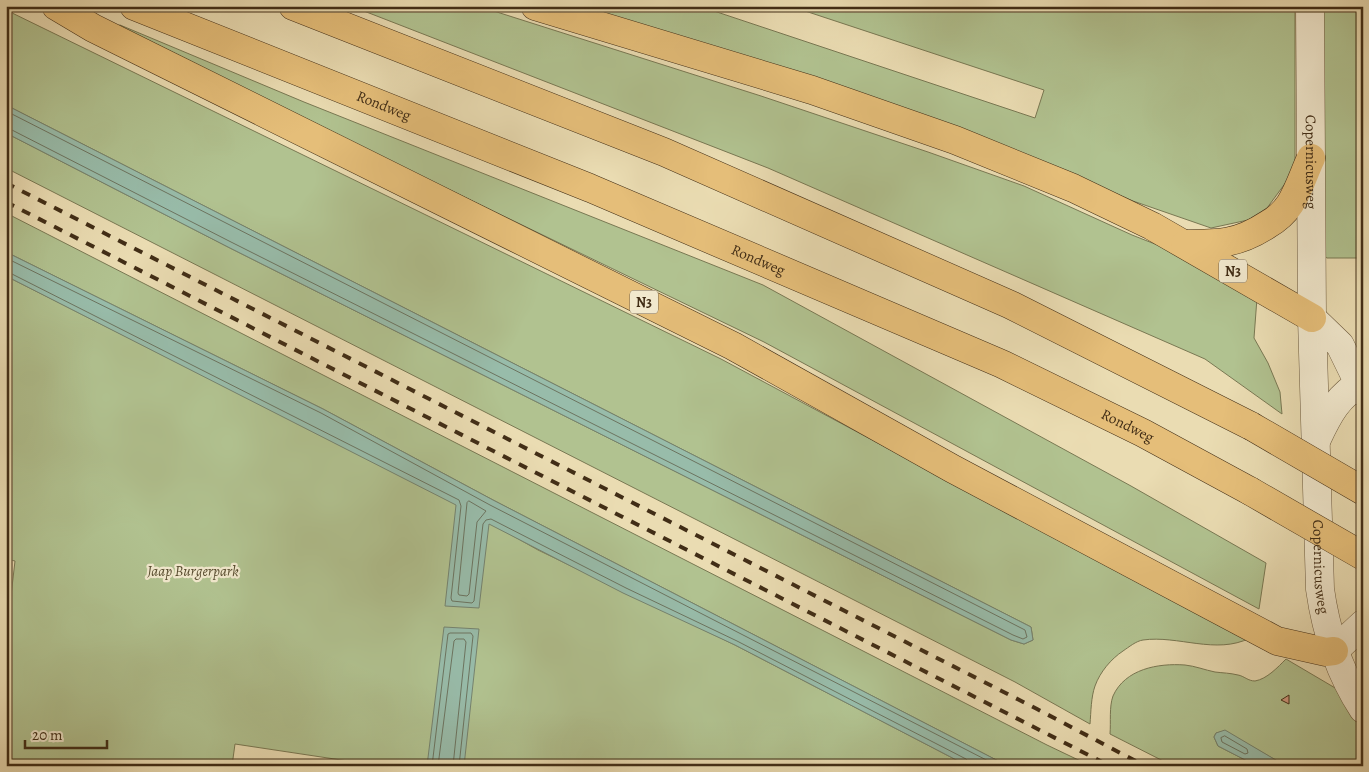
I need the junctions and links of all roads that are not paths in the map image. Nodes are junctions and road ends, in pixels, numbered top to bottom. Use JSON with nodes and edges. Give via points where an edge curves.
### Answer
{"nodes":[{"id":1,"x":56,"y":6,"type":"edge"},
{"id":2,"x":134,"y":6,"type":"edge"},
{"id":3,"x":293,"y":6,"type":"edge"},
{"id":4,"x":536,"y":6,"type":"edge"},
{"id":5,"x":1310,"y":6,"type":"edge"},
{"id":6,"x":1311,"y":158,"type":"junction"},
{"id":7,"x":1185,"y":244,"type":"junction"},
{"id":8,"x":1312,"y":318,"type":"junction"},
{"id":9,"x":1361,"y":386,"type":"edge"},
{"id":10,"x":1317,"y":440,"type":"junction"},
{"id":11,"x":1363,"y":491,"type":"edge"},
{"id":12,"x":1363,"y":556,"type":"edge"},
{"id":13,"x":1363,"y":624,"type":"edge"},
{"id":14,"x":1334,"y":652,"type":"junction"},
{"id":15,"x":1363,"y":709,"type":"edge"}],
"edges":[{"from":1,"to":14,"type":"highway","number":"N3","via":[[94,28],[733,346],[1276,641]]},
{"from":2,"to":12,"type":"highway","name":"Rondweg","bridge":true,"via":[[590,188],[1002,364],[1143,433]]},
{"from":3,"to":11,"type":"highway","bridge":true,"via":[[672,156],[1011,305],[1250,426]]},
{"from":4,"to":7,"type":"highway","number":"N3","via":[[812,90],[955,140],[1073,188]]},
{"from":5,"to":6,"type":"street","name":"Copernicusweg"},
{"from":6,"to":7,"type":"highway","number":"N3","via":[[1289,206],[1267,226],[1244,239],[1218,244]]},
{"from":6,"to":8,"type":"street","name":"Copernicusweg"},
{"from":7,"to":8,"type":"highway","number":"N3"},
{"from":8,"to":9,"type":"street","name":"Copernicusweg","number":"N3","via":[[1340,344]]},
{"from":8,"to":10,"type":"street","name":"Copernicusweg"},
{"from":9,"to":10,"type":"street","name":"Copernicusweg","number":"N3","via":[[1342,396]]},
{"from":10,"to":14,"type":"street","name":"Copernicusweg","via":[[1320,589]]},
{"from":13,"to":14,"type":"street"},
{"from":14,"to":15,"type":"street","name":"Copernicusweg"}]}
